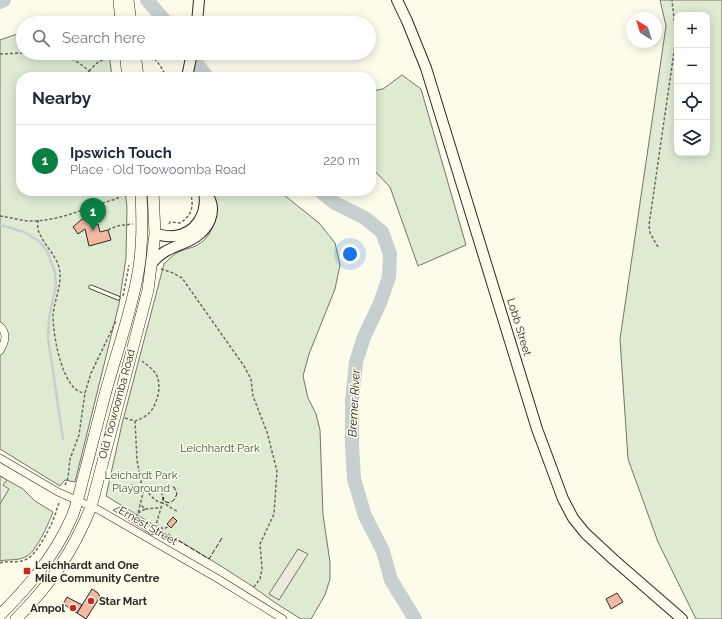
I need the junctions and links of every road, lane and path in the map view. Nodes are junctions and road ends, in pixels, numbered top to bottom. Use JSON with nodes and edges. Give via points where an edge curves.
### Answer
{"nodes":[{"id":1,"x":118,"y":0,"type":"edge"},
{"id":2,"x":128,"y":0,"type":"edge"},
{"id":3,"x":397,"y":0,"type":"edge"},
{"id":4,"x":672,"y":0,"type":"edge"},
{"id":5,"x":198,"y":1,"type":"edge"},
{"id":6,"x":121,"y":16,"type":"edge"},
{"id":7,"x":130,"y":16,"type":"edge"},
{"id":8,"x":197,"y":16,"type":"edge"},
{"id":9,"x":16,"y":53,"type":"edge"},
{"id":10,"x":0,"y":54,"type":"edge"},
{"id":11,"x":74,"y":60,"type":"edge"},
{"id":12,"x":102,"y":60,"type":"edge"},
{"id":13,"x":128,"y":60,"type":"edge"},
{"id":14,"x":134,"y":60,"type":"edge"},
{"id":15,"x":156,"y":60,"type":"edge"},
{"id":16,"x":191,"y":60,"type":"edge"},
{"id":17,"x":89,"y":71,"type":"joint"},
{"id":18,"x":132,"y":72,"type":"edge"},
{"id":19,"x":164,"y":72,"type":"edge"},
{"id":20,"x":188,"y":72,"type":"edge"},
{"id":21,"x":118,"y":196,"type":"edge"},
{"id":22,"x":141,"y":196,"type":"edge"},
{"id":23,"x":153,"y":196,"type":"edge"},
{"id":24,"x":191,"y":196,"type":"edge"},
{"id":25,"x":205,"y":196,"type":"edge"},
{"id":26,"x":208,"y":196,"type":"edge"},
{"id":27,"x":0,"y":216,"type":"edge"},
{"id":28,"x":38,"y":220,"type":"junction"},
{"id":29,"x":134,"y":220,"type":"dead end"},
{"id":30,"x":133,"y":224,"type":"junction"},
{"id":31,"x":169,"y":224,"type":"dead end"},
{"id":32,"x":108,"y":230,"type":"dead end"},
{"id":33,"x":138,"y":231,"type":"junction"},
{"id":34,"x":155,"y":234,"type":"junction"},
{"id":35,"x":658,"y":247,"type":"dead end"},
{"id":36,"x":129,"y":265,"type":"dead end"},
{"id":37,"x":157,"y":266,"type":"junction"},
{"id":38,"x":91,"y":287,"type":"dead end"},
{"id":39,"x":120,"y":298,"type":"joint"},
{"id":40,"x":119,"y":315,"type":"dead end"},
{"id":41,"x":0,"y":326,"type":"edge"},
{"id":42,"x":0,"y":351,"type":"edge"},
{"id":43,"x":142,"y":362,"type":"dead end"},
{"id":44,"x":85,"y":393,"type":"junction"},
{"id":45,"x":123,"y":418,"type":"dead end"},
{"id":46,"x":135,"y":421,"type":"junction"},
{"id":47,"x":0,"y":458,"type":"edge"},
{"id":48,"x":65,"y":485,"type":"dead end"},
{"id":49,"x":131,"y":485,"type":"dead end"},
{"id":50,"x":143,"y":488,"type":"junction"},
{"id":51,"x":163,"y":498,"type":"dead end"},
{"id":52,"x":60,"y":500,"type":"dead end"},
{"id":53,"x":77,"y":500,"type":"junction"},
{"id":54,"x":162,"y":503,"type":"junction"},
{"id":55,"x":140,"y":504,"type":"junction"},
{"id":56,"x":90,"y":506,"type":"junction"},
{"id":57,"x":161,"y":508,"type":"junction"},
{"id":58,"x":145,"y":509,"type":"junction"},
{"id":59,"x":177,"y":511,"type":"dead end"},
{"id":60,"x":138,"y":513,"type":"junction"},
{"id":61,"x":156,"y":525,"type":"junction"},
{"id":62,"x":169,"y":526,"type":"dead end"},
{"id":63,"x":128,"y":527,"type":"junction"},
{"id":64,"x":155,"y":528,"type":"dead end"},
{"id":65,"x":0,"y":564,"type":"edge"},
{"id":66,"x":253,"y":588,"type":"dead end"},
{"id":67,"x":0,"y":615,"type":"edge"},
{"id":68,"x":269,"y":616,"type":"edge"},
{"id":69,"x":4,"y":619,"type":"edge"},
{"id":70,"x":17,"y":619,"type":"edge"},
{"id":71,"x":283,"y":619,"type":"edge"},
{"id":72,"x":682,"y":619,"type":"edge"}],
"edges":[{"from":1,"to":6,"type":"main road"},
{"from":2,"to":7,"type":"main road"},
{"from":3,"to":72,"type":"main road","name":"Lobb Street","via":[[426,68],[537,429],[563,499],[585,533]]},
{"from":4,"to":35,"type":"path","via":[[676,38],[649,225],[650,233]]},
{"from":5,"to":8,"type":"main road"},
{"from":9,"to":10,"type":"path"},
{"from":11,"to":17,"type":"path"},
{"from":12,"to":17,"type":"path"},
{"from":13,"to":18,"type":"main road"},
{"from":14,"to":18,"type":"main road"},
{"from":15,"to":19,"type":"path"},
{"from":16,"to":20,"type":"main road"},
{"from":21,"to":28,"type":"path","via":[[67,216]]},
{"from":22,"to":33,"type":"main road","name":"Old Toowoomba Road"},
{"from":23,"to":34,"type":"main road","name":"Old Toowoomba Road"},
{"from":24,"to":31,"type":"path","via":[[193,204],[189,215],[180,223]]},
{"from":25,"to":34,"type":"main road","via":[[204,211],[194,227],[184,234],[173,236]]},
{"from":26,"to":37,"type":"main road","via":[[212,209],[205,229],[192,240],[160,254]]},
{"from":27,"to":28,"type":"path"},
{"from":28,"to":44,"type":"path","via":[[38,231],[55,258],[60,273],[53,316],[61,363],[76,390]]},
{"from":29,"to":30,"type":"path"},
{"from":30,"to":32,"type":"path"},
{"from":30,"to":33,"type":"path"},
{"from":33,"to":34,"type":"main road"},
{"from":33,"to":53,"type":"main road","name":"Old Toowoomba Road","via":[[138,273]]},
{"from":34,"to":37,"type":"main road","name":"Old Toowoomba Road"},
{"from":36,"to":39,"type":"path"},
{"from":37,"to":56,"type":"main road","name":"Old Toowoomba Road","via":[[148,290]]},
{"from":37,"to":66,"type":"path","via":[[182,278],[244,366],[251,379],[254,396],[269,439],[277,471],[274,514],[260,544],[262,568],[260,579]]},
{"from":38,"to":39,"type":"lane"},
{"from":40,"to":44,"type":"path","via":[[91,374]]},
{"from":41,"to":42,"type":"street","via":[[5,337]]},
{"from":43,"to":46,"type":"path","via":[[156,374],[158,395],[150,411]]},
{"from":44,"to":48,"type":"path","via":[[79,435],[70,459]]},
{"from":45,"to":46,"type":"path"},
{"from":46,"to":50,"type":"path","via":[[137,460]]},
{"from":47,"to":53,"type":"street","name":"Ernest Street","via":[[58,492]]},
{"from":49,"to":50,"type":"path"},
{"from":50,"to":54,"type":"path"},
{"from":50,"to":55,"type":"path"},
{"from":51,"to":54,"type":"path"},
{"from":52,"to":65,"type":"path","via":[[53,519],[34,553],[22,561]]},
{"from":53,"to":56,"type":"street","name":"Ernest Street"},
{"from":53,"to":67,"type":"main road","name":"Old Toowoomba Road","via":[[71,519],[52,554],[22,593]]},
{"from":54,"to":57,"type":"path"},
{"from":54,"to":59,"type":"path"},
{"from":55,"to":58,"type":"path"},
{"from":55,"to":60,"type":"path"},
{"from":56,"to":63,"type":"street","name":"Ernest Street"},
{"from":56,"to":70,"type":"main road","name":"Old Toowoomba Road","via":[[80,534],[58,571]]},
{"from":57,"to":58,"type":"path"},
{"from":57,"to":61,"type":"path"},
{"from":58,"to":60,"type":"path"},
{"from":60,"to":63,"type":"path"},
{"from":61,"to":62,"type":"path","via":[[164,528]]},
{"from":61,"to":64,"type":"path"},
{"from":63,"to":68,"type":"street","name":"Ernest Street","via":[[220,580]]},
{"from":68,"to":71,"type":"street","name":"Ernest Street"},
{"from":69,"to":70,"type":"main road","via":[[10,616]]}]}
